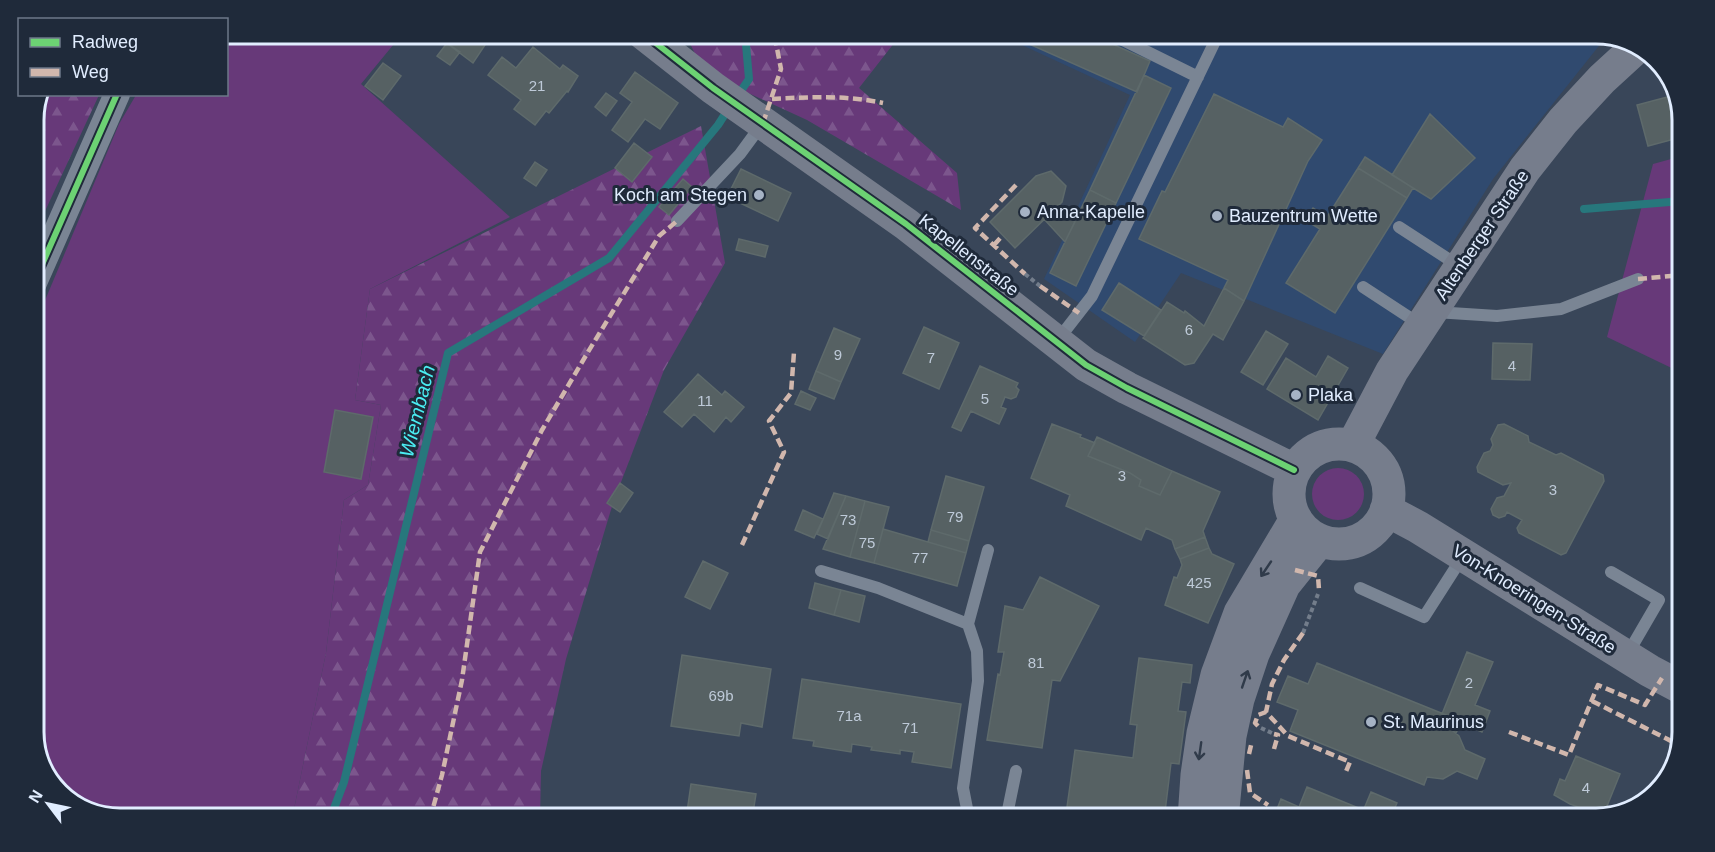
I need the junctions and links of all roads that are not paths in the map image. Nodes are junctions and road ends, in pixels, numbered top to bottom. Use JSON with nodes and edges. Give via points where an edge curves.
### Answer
{"nodes":[{"id":1,"x":657,"y":44,"type":"edge"},
{"id":2,"x":1131,"y":44,"type":"edge"},
{"id":3,"x":1214,"y":44,"type":"edge"},
{"id":4,"x":1631,"y":52,"type":"edge"},
{"id":5,"x":1198,"y":77,"type":"junction"},
{"id":6,"x":116,"y":96,"type":"edge"},
{"id":7,"x":759,"y":120,"type":"junction"},
{"id":8,"x":677,"y":221,"type":"dead end"},
{"id":9,"x":1399,"y":227,"type":"dead end"},
{"id":10,"x":44,"y":260,"type":"edge"},
{"id":11,"x":1461,"y":267,"type":"junction"},
{"id":12,"x":1638,"y":279,"type":"dead end"},
{"id":13,"x":1363,"y":287,"type":"dead end"},
{"id":14,"x":1426,"y":319,"type":"junction"},
{"id":15,"x":1056,"y":342,"type":"junction"},
{"id":16,"x":1353,"y":445,"type":"junction"},
{"id":17,"x":1294,"y":470,"type":"junction"},
{"id":18,"x":1386,"y":510,"type":"junction"},
{"id":19,"x":1296,"y":519,"type":"junction"},
{"id":20,"x":1320,"y":540,"type":"junction"},
{"id":21,"x":988,"y":550,"type":"dead end"},
{"id":22,"x":1463,"y":555,"type":"junction"},
{"id":23,"x":821,"y":571,"type":"dead end"},
{"id":24,"x":1611,"y":572,"type":"dead end"},
{"id":25,"x":1360,"y":588,"type":"dead end"},
{"id":26,"x":968,"y":624,"type":"junction"},
{"id":27,"x":1627,"y":656,"type":"junction"},
{"id":28,"x":1672,"y":682,"type":"edge"},
{"id":29,"x":1016,"y":771,"type":"dead end"},
{"id":30,"x":967,"y":808,"type":"edge"},
{"id":31,"x":1008,"y":808,"type":"edge"},
{"id":32,"x":1195,"y":808,"type":"edge"},
{"id":33,"x":1223,"y":808,"type":"edge"}],
"edges":[{"from":1,"to":7,"type":"main road","name":"Kapellenstraße"},
{"from":2,"to":5,"type":"lane"},
{"from":3,"to":5,"type":"lane"},
{"from":4,"to":11,"type":"main road","name":"Altenberger Straße","via":[[1563,121],[1525,168]]},
{"from":5,"to":15,"type":"lane","via":[[1092,296]]},
{"from":6,"to":10,"type":"street"},
{"from":7,"to":8,"type":"lane","via":[[740,154]]},
{"from":7,"to":15,"type":"main road","name":"Kapellenstraße","via":[[906,224]]},
{"from":9,"to":11,"type":"lane"},
{"from":11,"to":14,"type":"main road","name":"Altenberger Straße"},
{"from":12,"to":14,"type":"lane","via":[[1561,309]]},
{"from":13,"to":14,"type":"lane"},
{"from":14,"to":16,"type":"main road","name":"Altenberger Straße","via":[[1392,371]]},
{"from":15,"to":17,"type":"main road","name":"Kapellenstraße","via":[[1127,388]]},
{"from":16,"to":17,"type":"main road","via":[[1319,447]]},
{"from":16,"to":18,"type":"main road","via":[[1368,452],[1387,478]]},
{"from":17,"to":19,"type":"main road","via":[[1289,497]]},
{"from":18,"to":20,"type":"main road","via":[[1367,536],[1336,544]]},
{"from":18,"to":22,"type":"main road","name":"Von-Knoeringen-Straße"},
{"from":19,"to":20,"type":"main road"},
{"from":19,"to":32,"type":"main road","one_way":true,"via":[[1240,613],[1217,675],[1203,733]]},
{"from":33,"to":20,"type":"main road","one_way":true,"via":[[1230,736],[1253,654],[1284,585]]},
{"from":21,"to":26,"type":"lane"},
{"from":22,"to":25,"type":"lane","via":[[1424,617]]},
{"from":22,"to":27,"type":"main road","name":"Von-Knoeringen-Straße"},
{"from":23,"to":26,"type":"lane","via":[[878,588]]},
{"from":24,"to":27,"type":"lane","via":[[1659,600]]},
{"from":26,"to":30,"type":"lane","via":[[977,651],[978,681],[963,788]]},
{"from":27,"to":28,"type":"main road","name":"Von-Knoeringen-Straße"},
{"from":29,"to":31,"type":"lane"}]}
